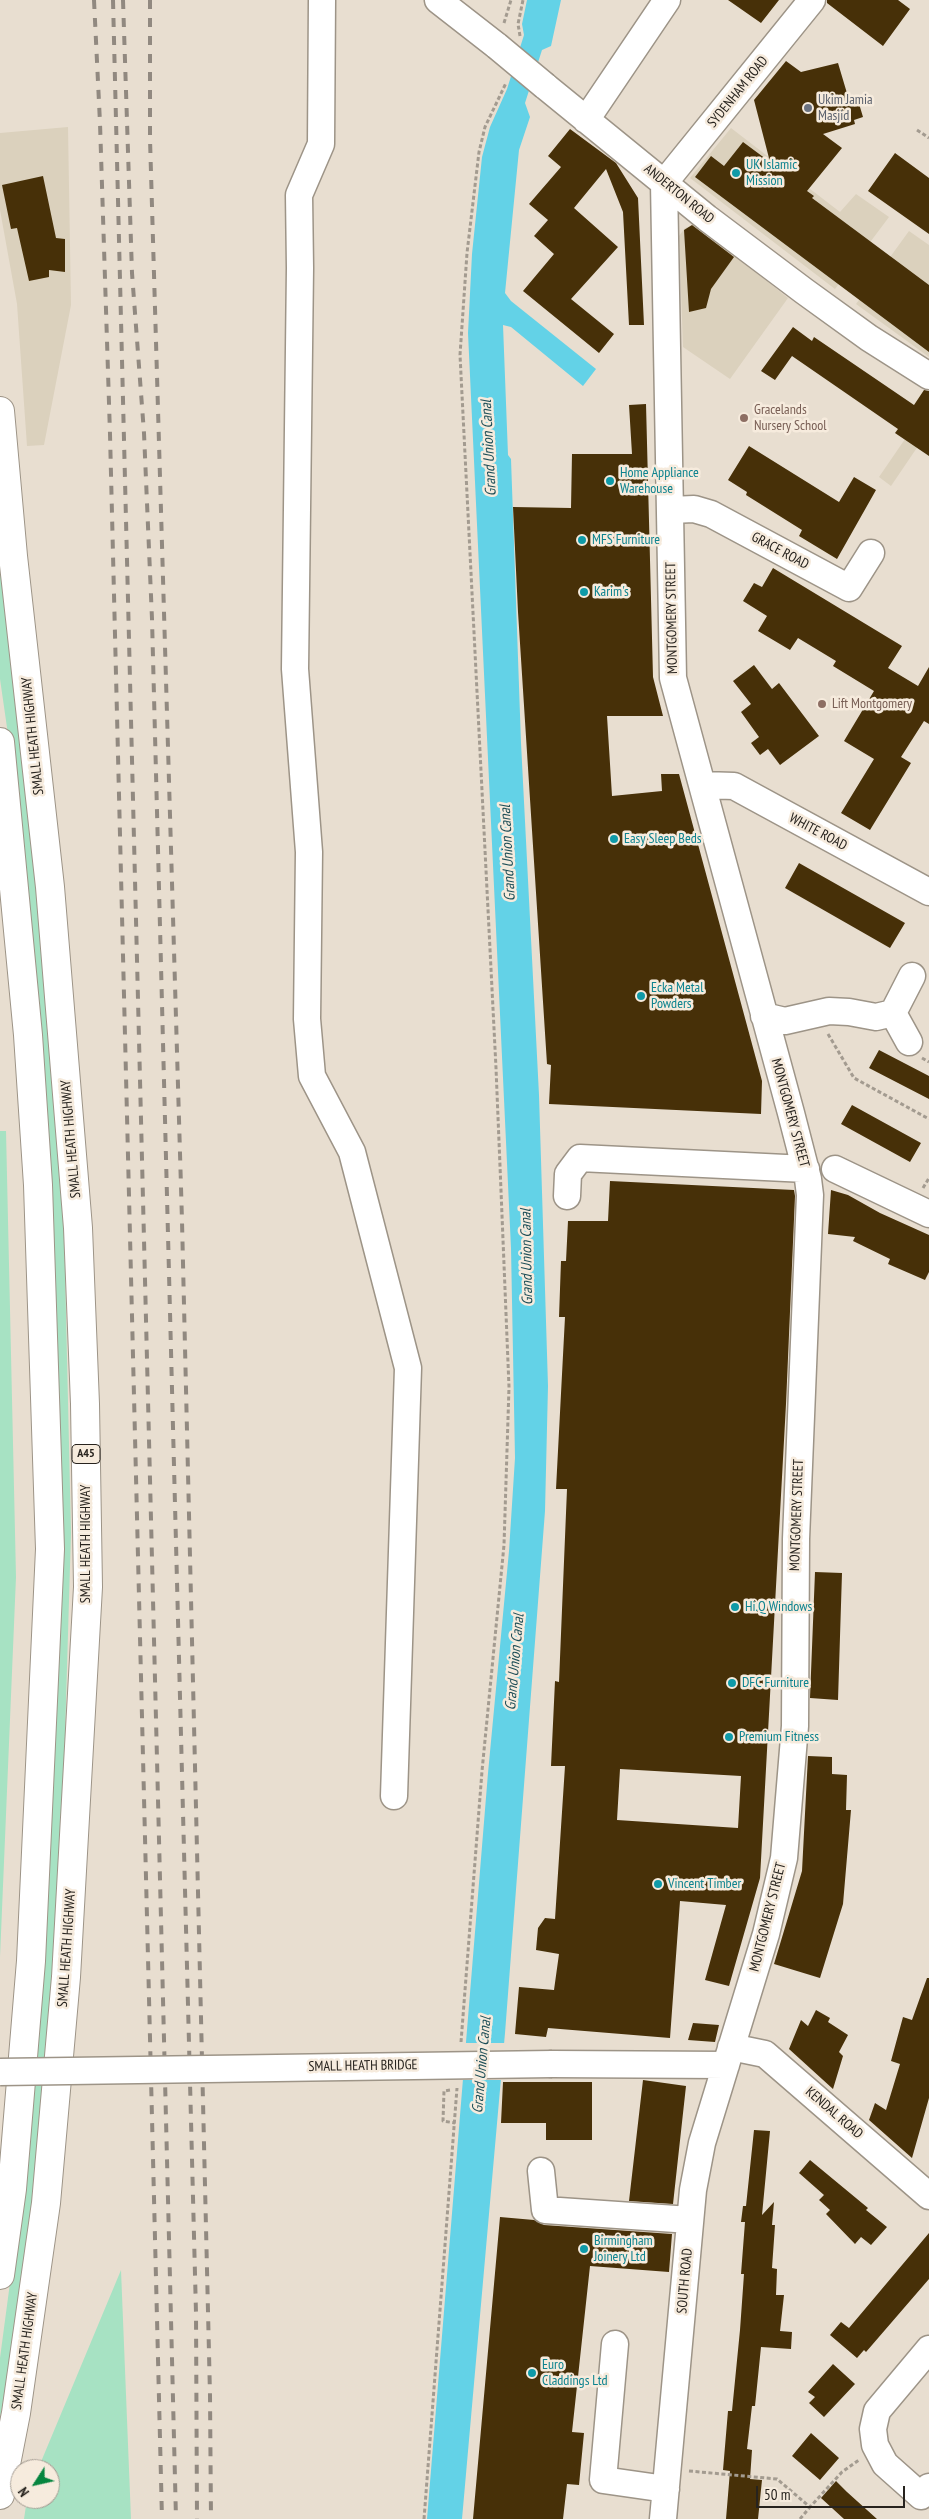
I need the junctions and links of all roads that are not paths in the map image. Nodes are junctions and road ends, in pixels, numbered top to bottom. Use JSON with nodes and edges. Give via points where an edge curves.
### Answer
{"nodes":[{"id":1,"x":322,"y":0,"type":"edge"},
{"id":2,"x":667,"y":0,"type":"edge"},
{"id":3,"x":812,"y":0,"type":"edge"},
{"id":4,"x":450,"y":4,"type":"edge"},
{"id":5,"x":586,"y":120,"type":"junction"},
{"id":6,"x":664,"y":183,"type":"junction"},
{"id":7,"x":929,"y":376,"type":"edge"},
{"id":8,"x":0,"y":411,"type":"edge"},
{"id":9,"x":671,"y":510,"type":"junction"},
{"id":10,"x":871,"y":553,"type":"dead end"},
{"id":11,"x":0,"y":742,"type":"edge"},
{"id":12,"x":703,"y":785,"type":"junction"},
{"id":13,"x":929,"y":892,"type":"edge"},
{"id":14,"x":912,"y":976,"type":"dead end"},
{"id":15,"x":893,"y":1013,"type":"junction"},
{"id":16,"x":764,"y":1016,"type":"junction"},
{"id":17,"x":909,"y":1042,"type":"dead end"},
{"id":18,"x":835,"y":1168,"type":"dead end"},
{"id":19,"x":806,"y":1169,"type":"junction"},
{"id":20,"x":567,"y":1196,"type":"dead end"},
{"id":21,"x":929,"y":1214,"type":"edge"},
{"id":22,"x":394,"y":1796,"type":"dead end"},
{"id":23,"x":728,"y":2056,"type":"junction"},
{"id":24,"x":0,"y":2072,"type":"edge"},
{"id":25,"x":541,"y":2171,"type":"dead end"},
{"id":26,"x":929,"y":2196,"type":"edge"},
{"id":27,"x":690,"y":2220,"type":"junction"},
{"id":28,"x":0,"y":2275,"type":"edge"},
{"id":29,"x":615,"y":2344,"type":"dead end"},
{"id":30,"x":929,"y":2349,"type":"edge"},
{"id":31,"x":667,"y":2479,"type":"junction"},
{"id":32,"x":929,"y":2487,"type":"edge"},
{"id":33,"x":0,"y":2495,"type":"edge"},
{"id":34,"x":663,"y":2519,"type":"edge"}],
"edges":[{"from":1,"to":22,"type":"street","via":[[322,144],[298,195],[295,669],[309,852],[307,1019],[312,1076],[352,1152],[408,1368]]},
{"from":2,"to":5,"type":"street"},
{"from":3,"to":6,"type":"street","name":"SYDENHAM ROAD"},
{"from":4,"to":5,"type":"street","name":"ANDERTON ROAD","bridge":true,"via":[[507,45],[545,86]]},
{"from":5,"to":6,"type":"street","name":"ANDERTON ROAD"},
{"from":6,"to":7,"type":"street","name":"ANDERTON ROAD","via":[[812,297]]},
{"from":6,"to":9,"type":"street","name":"MONTGOMERY STREET"},
{"from":8,"to":33,"type":"highway","name":"SMALL HEATH HIGHWAY","number":"A45","via":[[50,887],[78,1228],[88,1587],[66,1977],[46,2203],[16,2413]]},
{"from":9,"to":10,"type":"street","name":"GRACE ROAD","via":[[694,509],[711,514],[849,588]]},
{"from":9,"to":12,"type":"street","name":"MONTGOMERY STREET","via":[[673,678]]},
{"from":11,"to":28,"type":"highway","via":[[28,1035],[38,1185],[50,1549],[31,1961],[12,2189]]},
{"from":12,"to":13,"type":"street","name":"WHITE ROAD","via":[[734,786]]},
{"from":12,"to":16,"type":"street","name":"MONTGOMERY STREET"},
{"from":14,"to":15,"type":"street"},
{"from":15,"to":16,"type":"street","via":[[876,1017],[829,1011],[785,1021]]},
{"from":15,"to":17,"type":"street"},
{"from":16,"to":19,"type":"street","name":"MONTGOMERY STREET"},
{"from":18,"to":21,"type":"street"},
{"from":19,"to":20,"type":"street","via":[[580,1158],[568,1174]]},
{"from":19,"to":23,"type":"street","name":"MONTGOMERY STREET","via":[[810,1196],[813,1351],[795,1726],[784,1858],[766,1934]]},
{"from":23,"to":24,"type":"street","name":"SMALL HEATH BRIDGE","bridge":true,"via":[[552,2064]]},
{"from":23,"to":26,"type":"street","name":"KENDAL ROAD","via":[[765,2054]]},
{"from":23,"to":27,"type":"street","name":"SOUTH ROAD","via":[[702,2143],[692,2190]]},
{"from":25,"to":27,"type":"street","via":[[545,2210]]},
{"from":27,"to":31,"type":"street","name":"SOUTH ROAD"},
{"from":29,"to":31,"type":"street","via":[[603,2480]]},
{"from":30,"to":32,"type":"street","via":[[877,2412],[873,2429],[877,2449],[885,2464],[921,2496]]},
{"from":31,"to":34,"type":"street","name":"SOUTH ROAD"}]}
